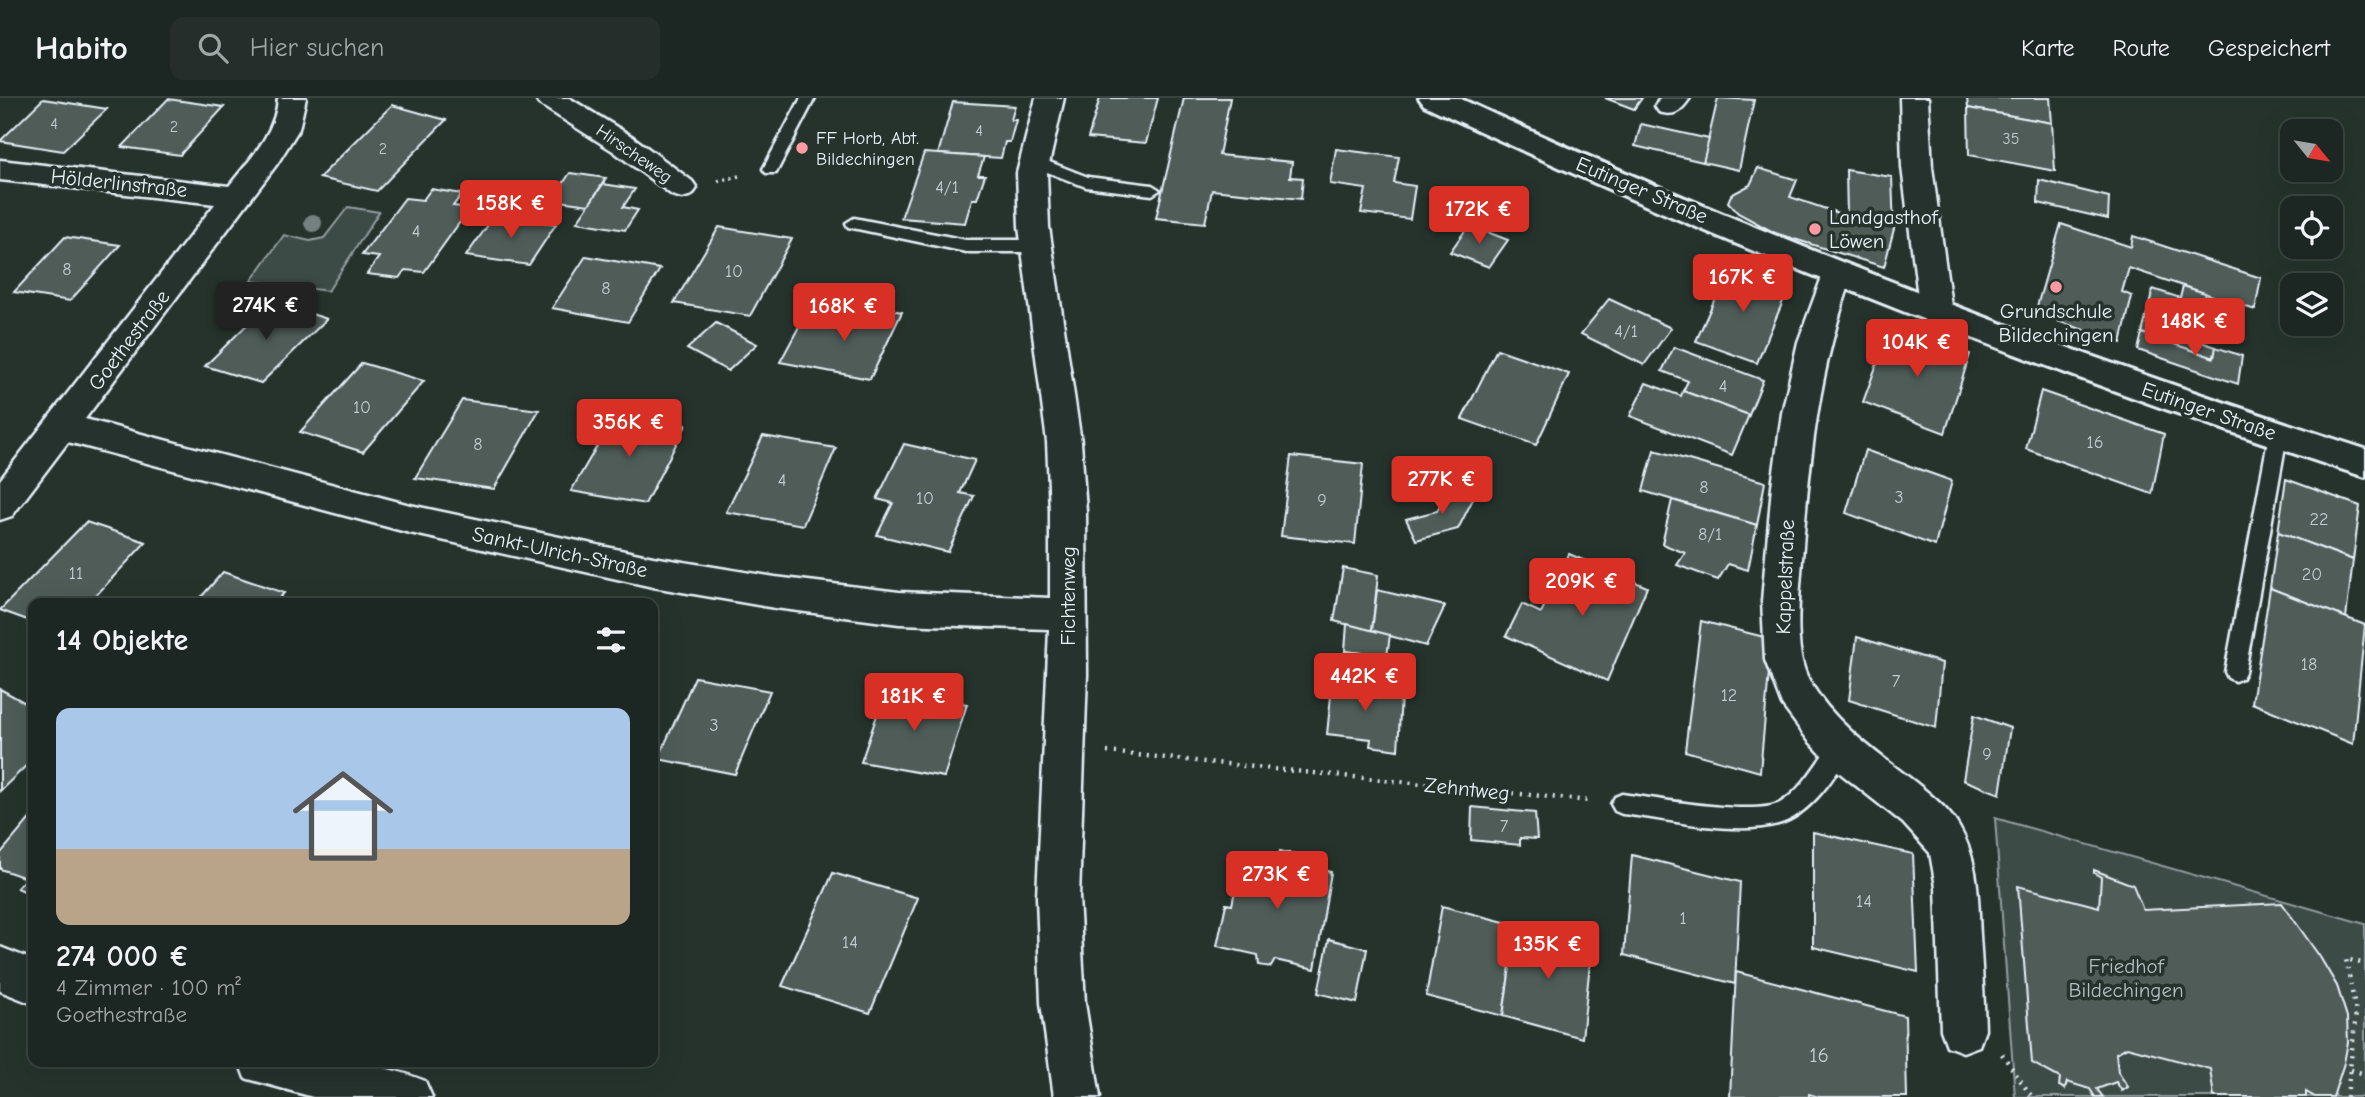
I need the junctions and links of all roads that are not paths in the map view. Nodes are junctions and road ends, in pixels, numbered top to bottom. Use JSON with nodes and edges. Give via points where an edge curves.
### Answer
{"nodes":[{"id":1,"x":292,"y":98,"type":"edge"},
{"id":2,"x":549,"y":98,"type":"edge"},
{"id":3,"x":808,"y":98,"type":"edge"},
{"id":4,"x":1050,"y":98,"type":"edge"},
{"id":5,"x":1434,"y":98,"type":"edge"},
{"id":6,"x":1914,"y":98,"type":"edge"},
{"id":7,"x":1034,"y":161,"type":"junction"},
{"id":8,"x":771,"y":169,"type":"road end"},
{"id":9,"x":0,"y":170,"type":"edge"},
{"id":10,"x":682,"y":188,"type":"road end"},
{"id":11,"x":1152,"y":190,"type":"dead end"},
{"id":12,"x":238,"y":197,"type":"junction"},
{"id":13,"x":854,"y":223,"type":"dead end"},
{"id":14,"x":1036,"y":246,"type":"junction"},
{"id":15,"x":1837,"y":274,"type":"junction"},
{"id":16,"x":1936,"y":313,"type":"junction"},
{"id":17,"x":62,"y":427,"type":"junction"},
{"id":18,"x":2278,"y":435,"type":"junction"},
{"id":19,"x":2365,"y":463,"type":"edge"},
{"id":20,"x":0,"y":506,"type":"edge"},
{"id":21,"x":1068,"y":614,"type":"junction"},
{"id":22,"x":2235,"y":672,"type":"dead end"},
{"id":23,"x":1840,"y":747,"type":"junction"},
{"id":24,"x":1622,"y":804,"type":"road end"},
{"id":25,"x":0,"y":969,"type":"edge"},
{"id":26,"x":28,"y":980,"type":"edge"},
{"id":27,"x":1963,"y":1030,"type":"dead end"},
{"id":28,"x":282,"y":1067,"type":"edge"},
{"id":29,"x":409,"y":1097,"type":"edge"},
{"id":30,"x":1077,"y":1097,"type":"edge"}],
"edges":[{"from":1,"to":12,"type":"street","name":"Goethestraße","via":[[284,132]]},
{"from":2,"to":10,"type":"street","name":"Hirscheweg"},
{"from":3,"to":8,"type":"lane"},
{"from":4,"to":7,"type":"street","name":"Fichtenweg"},
{"from":5,"to":15,"type":"main road","name":"Eutinger Straße"},
{"from":6,"to":16,"type":"street","via":[[1917,167]]},
{"from":7,"to":11,"type":"lane","via":[[1086,182]]},
{"from":7,"to":14,"type":"street","name":"Fichtenweg"},
{"from":9,"to":12,"type":"street","name":"Hölderlinstraße"},
{"from":12,"to":17,"type":"street","name":"Goethestraße"},
{"from":13,"to":14,"type":"lane","via":[[966,246]]},
{"from":14,"to":21,"type":"street","name":"Fichtenweg","via":[[1064,442]]},
{"from":15,"to":16,"type":"main road","name":"Eutinger Straße"},
{"from":15,"to":23,"type":"street","name":"Kappelstraße","via":[[1822,311],[1802,393],[1786,527],[1781,636],[1787,675],[1810,713]]},
{"from":16,"to":18,"type":"main road","name":"Eutinger Straße"},
{"from":17,"to":20,"type":"street","name":"Goethestraße"},
{"from":17,"to":21,"type":"street","name":"Sankt-Ulrich-Straße","via":[[410,519],[689,578],[900,608]]},
{"from":18,"to":19,"type":"main road","name":"Eutinger Straße"},
{"from":18,"to":22,"type":"lane"},
{"from":21,"to":30,"type":"street","name":"Fichtenweg","via":[[1058,897],[1063,1003]]},
{"from":23,"to":24,"type":"lane","via":[[1813,786],[1780,814],[1740,816]]},
{"from":23,"to":27,"type":"street","name":"Kappelstraße","via":[[1930,821],[1952,855]]},
{"from":25,"to":26,"type":"street"},
{"from":28,"to":29,"type":"street"}]}
